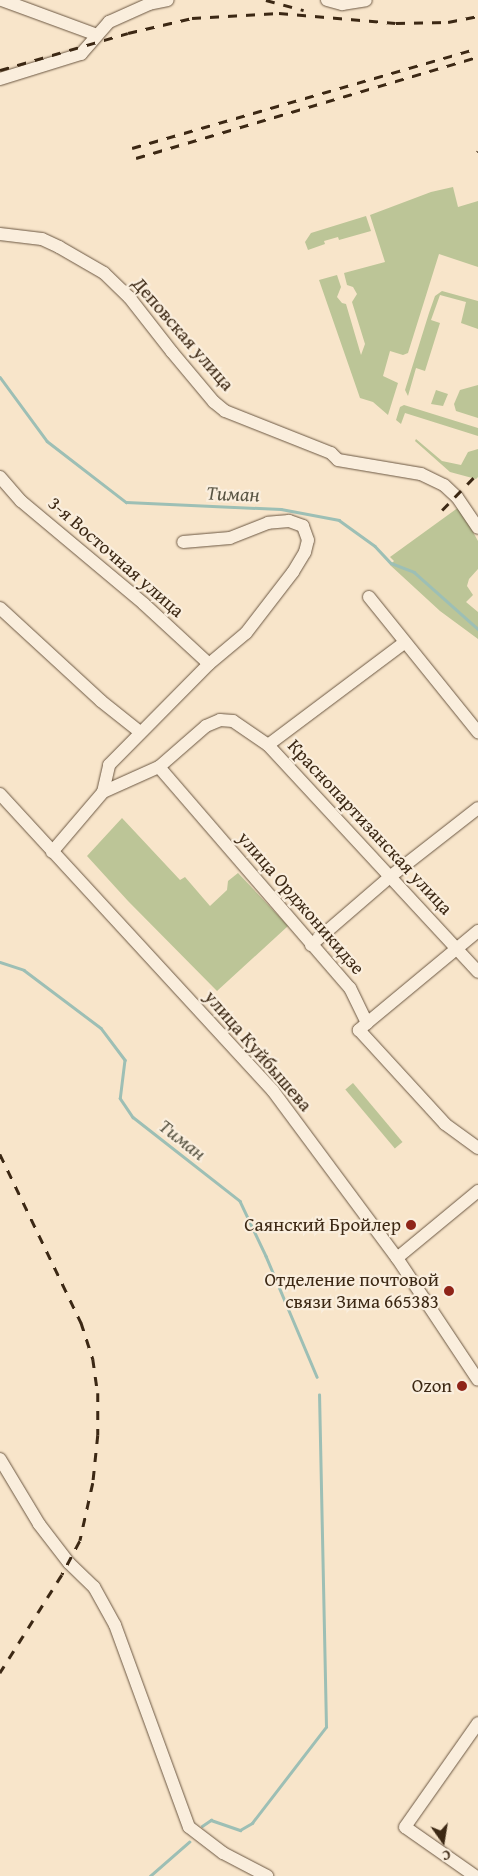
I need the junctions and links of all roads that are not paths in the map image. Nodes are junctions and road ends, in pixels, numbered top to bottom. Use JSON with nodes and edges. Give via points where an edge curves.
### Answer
{"nodes":[{"id":1,"x":2,"y":0,"type":"edge"},
{"id":2,"x":168,"y":0,"type":"edge"},
{"id":3,"x":327,"y":0,"type":"edge"},
{"id":4,"x":366,"y":0,"type":"edge"},
{"id":5,"x":97,"y":35,"type":"junction"},
{"id":6,"x":0,"y":79,"type":"edge"},
{"id":7,"x":0,"y":234,"type":"edge"},
{"id":8,"x":0,"y":477,"type":"edge"},
{"id":9,"x":478,"y":528,"type":"edge"},
{"id":10,"x":183,"y":542,"type":"dead end"},
{"id":11,"x":369,"y":597,"type":"dead end"},
{"id":12,"x":0,"y":608,"type":"edge"},
{"id":13,"x":405,"y":642,"type":"junction"},
{"id":14,"x":209,"y":664,"type":"junction"},
{"id":15,"x":140,"y":732,"type":"junction"},
{"id":16,"x":478,"y":732,"type":"edge"},
{"id":17,"x":268,"y":745,"type":"junction"},
{"id":18,"x":160,"y":766,"type":"junction"},
{"id":19,"x":103,"y":792,"type":"junction"},
{"id":20,"x":0,"y":794,"type":"edge"},
{"id":21,"x":478,"y":808,"type":"edge"},
{"id":22,"x":52,"y":852,"type":"junction"},
{"id":23,"x":391,"y":876,"type":"junction"},
{"id":24,"x":478,"y":931,"type":"edge"},
{"id":25,"x":312,"y":944,"type":"junction"},
{"id":26,"x":458,"y":948,"type":"junction"},
{"id":27,"x":478,"y":972,"type":"edge"},
{"id":28,"x":367,"y":1023,"type":"junction"},
{"id":29,"x":478,"y":1148,"type":"edge"},
{"id":30,"x":478,"y":1191,"type":"edge"},
{"id":31,"x":397,"y":1258,"type":"junction"},
{"id":32,"x":478,"y":1380,"type":"edge"},
{"id":33,"x":0,"y":1459,"type":"edge"},
{"id":34,"x":478,"y":1723,"type":"edge"},
{"id":35,"x":267,"y":1876,"type":"edge"},
{"id":36,"x":475,"y":1876,"type":"edge"}],
"edges":[{"from":1,"to":5,"type":"street"},
{"from":2,"to":5,"type":"street","via":[[149,4],[109,22]]},
{"from":3,"to":4,"type":"street","via":[[342,4]]},
{"from":5,"to":6,"type":"street","via":[[81,54]]},
{"from":7,"to":9,"type":"street","name":"Деповская улица","via":[[42,240],[104,273],[129,297],[224,411],[331,453],[338,460],[421,474],[444,485],[458,497]]},
{"from":8,"to":14,"type":"street","name":"3-я Восточная улица","via":[[22,501],[144,604]]},
{"from":10,"to":14,"type":"street","via":[[230,538],[268,523],[289,520],[303,526],[308,536],[305,552],[293,572],[246,633]]},
{"from":11,"to":13,"type":"street"},
{"from":12,"to":15,"type":"street","via":[[101,701]]},
{"from":13,"to":16,"type":"street"},
{"from":13,"to":17,"type":"street"},
{"from":14,"to":15,"type":"street"},
{"from":15,"to":19,"type":"street","via":[[109,764]]},
{"from":17,"to":18,"type":"street","name":"Краснопартизанская улица","via":[[240,725],[225,719],[206,726]]},
{"from":17,"to":23,"type":"street","name":"Краснопартизанская улица"},
{"from":18,"to":19,"type":"street"},
{"from":18,"to":25,"type":"street","name":"улица Орджоникидзе"},
{"from":19,"to":22,"type":"street"},
{"from":20,"to":22,"type":"street","name":"улица Куйбышева"},
{"from":21,"to":23,"type":"street"},
{"from":22,"to":31,"type":"street","name":"улица Куйбышева","via":[[273,1091]]},
{"from":23,"to":25,"type":"street"},
{"from":23,"to":26,"type":"street","name":"Краснопартизанская улица"},
{"from":24,"to":26,"type":"street"},
{"from":25,"to":28,"type":"street","name":"улица Орджоникидзе","via":[[350,988]]},
{"from":26,"to":27,"type":"street","name":"Краснопартизанская улица"},
{"from":26,"to":28,"type":"street"},
{"from":28,"to":29,"type":"street","name":"улица Орджоникидзе","via":[[359,1030],[445,1124]]},
{"from":30,"to":31,"type":"street"},
{"from":31,"to":32,"type":"street","name":"улица Куйбышева"},
{"from":33,"to":35,"type":"street","via":[[39,1524],[69,1563],[94,1587],[115,1625],[189,1827],[223,1853]]},
{"from":34,"to":36,"type":"street","via":[[405,1827]]}]}
